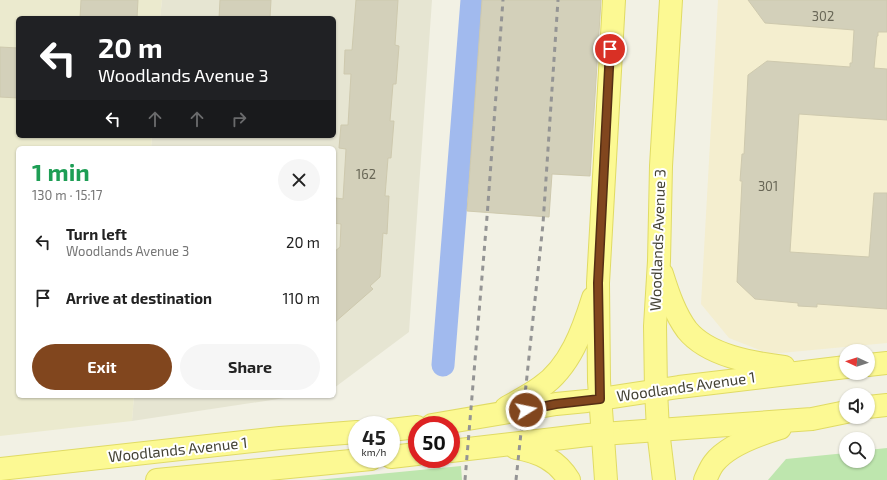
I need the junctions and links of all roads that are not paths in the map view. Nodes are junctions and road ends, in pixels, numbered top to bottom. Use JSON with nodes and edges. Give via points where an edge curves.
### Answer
{"nodes":[{"id":1,"x":614,"y":0,"type":"edge"},
{"id":2,"x":671,"y":0,"type":"edge"},
{"id":3,"x":659,"y":261,"type":"junction"},
{"id":4,"x":598,"y":283,"type":"junction"},
{"id":5,"x":887,"y":363,"type":"edge"},
{"id":6,"x":875,"y":364,"type":"edge"},
{"id":7,"x":839,"y":369,"type":"edge"},
{"id":8,"x":814,"y":371,"type":"junction"},
{"id":9,"x":656,"y":390,"type":"junction"},
{"id":10,"x":600,"y":399,"type":"junction"},
{"id":11,"x":887,"y":405,"type":"edge"},
{"id":12,"x":875,"y":407,"type":"edge"},
{"id":13,"x":839,"y":413,"type":"edge"},
{"id":14,"x":495,"y":415,"type":"junction"},
{"id":15,"x":812,"y":419,"type":"junction"},
{"id":16,"x":460,"y":421,"type":"edge"},
{"id":17,"x":658,"y":430,"type":"junction"},
{"id":18,"x":348,"y":433,"type":"edge"},
{"id":19,"x":602,"y":434,"type":"junction"},
{"id":20,"x":505,"y":446,"type":"junction"},
{"id":21,"x":460,"y":450,"type":"edge"},
{"id":22,"x":348,"y":461,"type":"edge"},
{"id":23,"x":0,"y":469,"type":"edge"},
{"id":24,"x":157,"y":480,"type":"edge"},
{"id":25,"x":569,"y":480,"type":"edge"},
{"id":26,"x":606,"y":480,"type":"edge"},
{"id":27,"x":664,"y":480,"type":"edge"},
{"id":28,"x":705,"y":480,"type":"edge"}],
"edges":[{"from":1,"to":4,"type":"main road"},
{"from":2,"to":3,"type":"main road","name":"Woodlands Avenue 3","via":[[660,166]]},
{"from":3,"to":8,"type":"main road","via":[[678,316],[698,340],[720,353],[736,358],[771,366]]},
{"from":3,"to":9,"type":"main road","name":"Woodlands Avenue 3"},
{"from":4,"to":10,"type":"main road"},
{"from":4,"to":14,"type":"main road","via":[[578,338],[562,366],[541,387]]},
{"from":5,"to":6,"type":"main road"},
{"from":7,"to":8,"type":"main road","name":"Woodlands Avenue 1"},
{"from":8,"to":9,"type":"main road","name":"Woodlands Avenue 1"},
{"from":9,"to":10,"type":"main road","name":"Woodlands Avenue 1"},
{"from":9,"to":17,"type":"main road","name":"Woodlands Avenue 3"},
{"from":10,"to":14,"type":"main road","name":"Woodlands Avenue 1"},
{"from":10,"to":19,"type":"main road"},
{"from":11,"to":12,"type":"main road"},
{"from":13,"to":15,"type":"main road"},
{"from":14,"to":16,"type":"main road","name":"Woodlands Avenue 1"},
{"from":15,"to":17,"type":"main road"},
{"from":15,"to":28,"type":"main road","via":[[775,430],[736,446],[714,463]]},
{"from":17,"to":19,"type":"main road"},
{"from":17,"to":27,"type":"main road","name":"Woodlands Avenue 3"},
{"from":18,"to":23,"type":"main road","name":"Woodlands Avenue 1"},
{"from":19,"to":20,"type":"main road"},
{"from":19,"to":26,"type":"main road"},
{"from":20,"to":21,"type":"main road"},
{"from":20,"to":25,"type":"main road","via":[[537,452],[558,466]]},
{"from":22,"to":24,"type":"main road","name":"Woodlands Avenue 1"}]}
